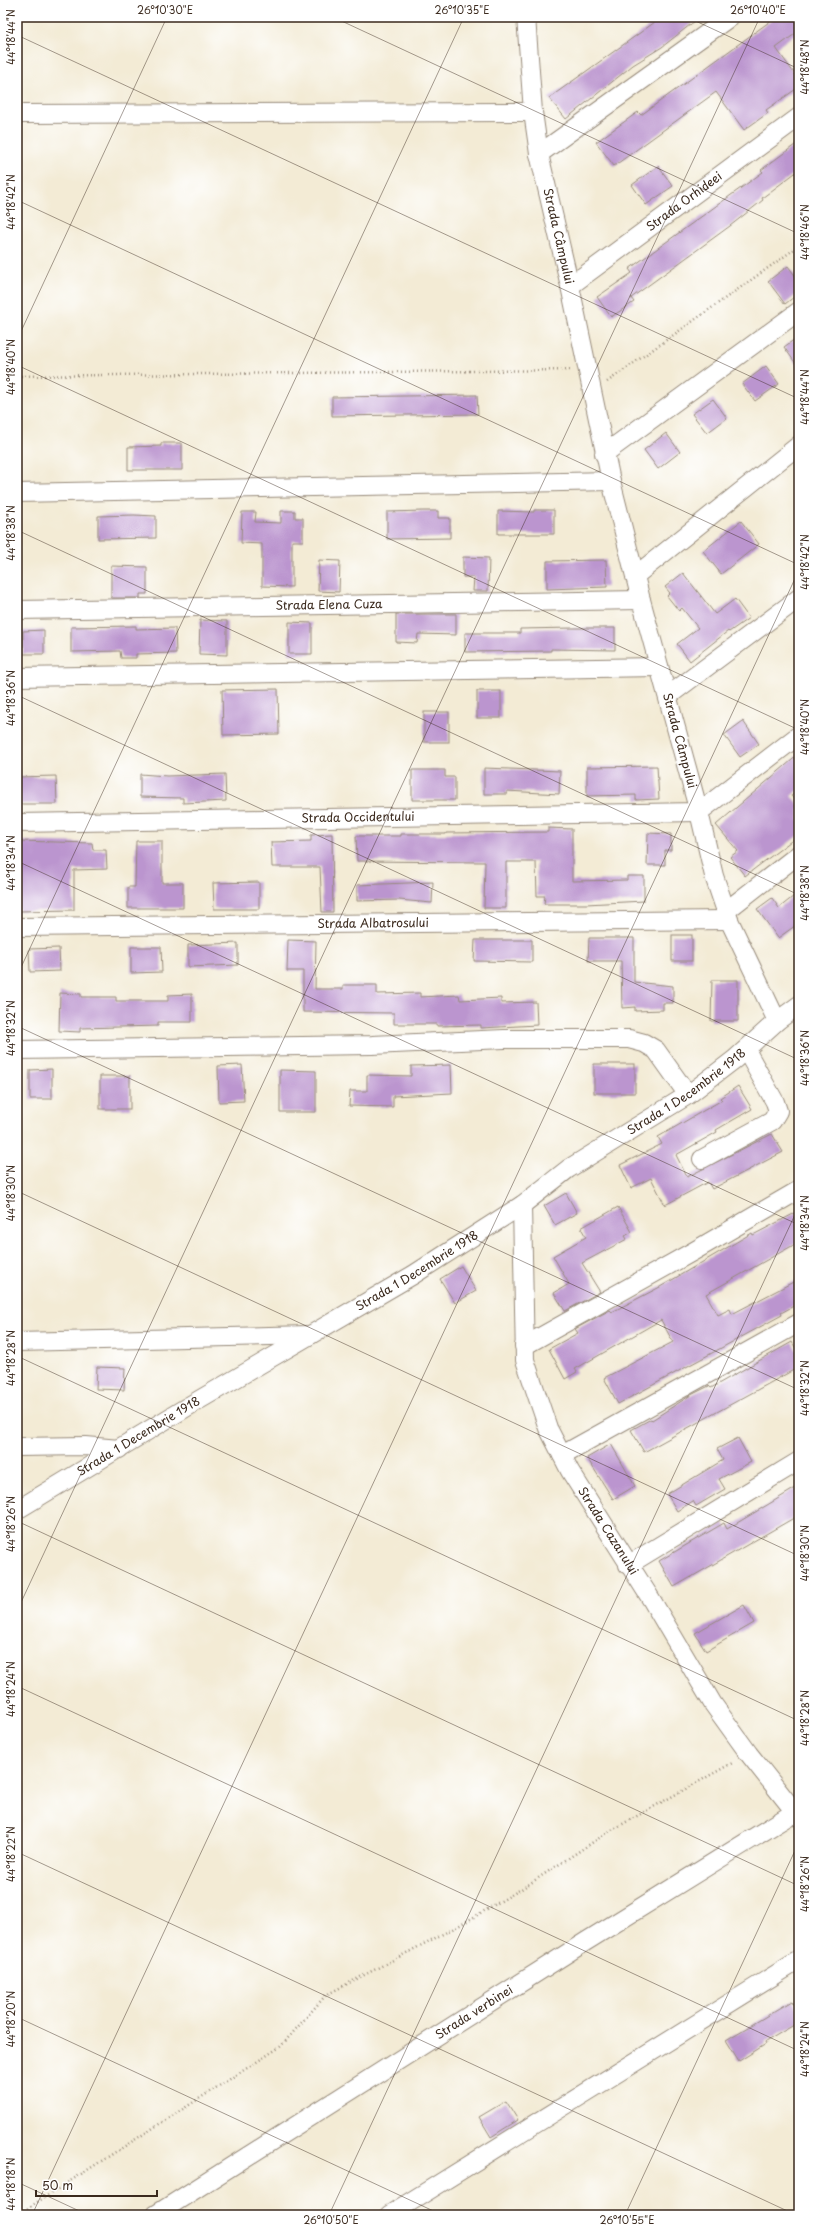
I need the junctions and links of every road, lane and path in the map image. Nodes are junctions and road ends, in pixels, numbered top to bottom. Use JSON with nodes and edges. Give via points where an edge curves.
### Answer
{"nodes":[{"id":1,"x":526,"y":17,"type":"edge"},
{"id":2,"x":730,"y":17,"type":"edge"},
{"id":3,"x":533,"y":112,"type":"junction"},
{"id":4,"x":18,"y":114,"type":"dead end"},
{"id":5,"x":799,"y":117,"type":"edge"},
{"id":6,"x":539,"y":154,"type":"junction"},
{"id":7,"x":799,"y":246,"type":"edge"},
{"id":8,"x":570,"y":286,"type":"junction"},
{"id":9,"x":799,"y":311,"type":"edge"},
{"id":10,"x":587,"y":370,"type":"junction"},
{"id":11,"x":17,"y":376,"type":"edge"},
{"id":12,"x":592,"y":392,"type":"junction"},
{"id":13,"x":799,"y":445,"type":"edge"},
{"id":14,"x":604,"y":454,"type":"junction"},
{"id":15,"x":611,"y":481,"type":"junction"},
{"id":16,"x":17,"y":493,"type":"edge"},
{"id":17,"x":635,"y":576,"type":"junction"},
{"id":18,"x":799,"y":598,"type":"edge"},
{"id":19,"x":641,"y":600,"type":"junction"},
{"id":20,"x":17,"y":610,"type":"edge"},
{"id":21,"x":659,"y":667,"type":"junction"},
{"id":22,"x":17,"y":677,"type":"edge"},
{"id":23,"x":668,"y":696,"type":"junction"},
{"id":24,"x":799,"y":735,"type":"edge"},
{"id":25,"x":699,"y":812,"type":"junction"},
{"id":26,"x":17,"y":823,"type":"edge"},
{"id":27,"x":799,"y":854,"type":"edge"},
{"id":28,"x":727,"y":915,"type":"junction"},
{"id":29,"x":17,"y":927,"type":"edge"},
{"id":30,"x":799,"y":1005,"type":"edge"},
{"id":31,"x":777,"y":1021,"type":"junction"},
{"id":32,"x":17,"y":1050,"type":"edge"},
{"id":33,"x":746,"y":1050,"type":"junction"},
{"id":34,"x":688,"y":1095,"type":"junction"},
{"id":35,"x":702,"y":1159,"type":"dead end"},
{"id":36,"x":799,"y":1190,"type":"edge"},
{"id":37,"x":522,"y":1205,"type":"junction"},
{"id":38,"x":799,"y":1323,"type":"edge"},
{"id":39,"x":313,"y":1335,"type":"junction"},
{"id":40,"x":17,"y":1342,"type":"edge"},
{"id":41,"x":524,"y":1346,"type":"junction"},
{"id":42,"x":17,"y":1447,"type":"edge"},
{"id":43,"x":119,"y":1449,"type":"junction"},
{"id":44,"x":562,"y":1456,"type":"junction"},
{"id":45,"x":799,"y":1461,"type":"edge"},
{"id":46,"x":17,"y":1510,"type":"edge"},
{"id":47,"x":628,"y":1565,"type":"junction"},
{"id":48,"x":749,"y":1754,"type":"junction"},
{"id":49,"x":797,"y":1815,"type":"edge"},
{"id":50,"x":799,"y":1960,"type":"edge"},
{"id":51,"x":17,"y":2215,"type":"edge"},
{"id":52,"x":155,"y":2215,"type":"edge"},
{"id":53,"x":389,"y":2215,"type":"edge"}],
"edges":[{"from":1,"to":3,"type":"street","name":"Strada Câmpului"},
{"from":2,"to":6,"type":"street"},
{"from":3,"to":4,"type":"street"},
{"from":3,"to":6,"type":"street","name":"Strada Câmpului"},
{"from":5,"to":8,"type":"street","name":"Strada Orhideei"},
{"from":6,"to":8,"type":"street","name":"Strada Câmpului"},
{"from":7,"to":12,"type":"path"},
{"from":8,"to":10,"type":"street","name":"Strada Câmpului"},
{"from":9,"to":14,"type":"street"},
{"from":10,"to":11,"type":"path"},
{"from":10,"to":12,"type":"street","name":"Strada Câmpului"},
{"from":12,"to":14,"type":"street","name":"Strada Câmpului"},
{"from":13,"to":17,"type":"street"},
{"from":14,"to":15,"type":"street","name":"Strada Câmpului"},
{"from":15,"to":16,"type":"street"},
{"from":15,"to":17,"type":"street","name":"Strada Câmpului"},
{"from":17,"to":19,"type":"street","name":"Strada Câmpului"},
{"from":18,"to":23,"type":"street"},
{"from":19,"to":20,"type":"street","name":"Strada Elena Cuza"},
{"from":19,"to":21,"type":"street","name":"Strada Câmpului"},
{"from":21,"to":22,"type":"street"},
{"from":21,"to":23,"type":"street","name":"Strada Câmpului"},
{"from":23,"to":25,"type":"street","name":"Strada Câmpului"},
{"from":24,"to":25,"type":"street"},
{"from":25,"to":26,"type":"street","name":"Strada Occidentului"},
{"from":25,"to":28,"type":"street","name":"Strada Câmpului","via":[[714,876]]},
{"from":27,"to":28,"type":"street"},
{"from":28,"to":29,"type":"street","name":"Strada Albatrosului"},
{"from":28,"to":31,"type":"street","name":"Strada Câmpului"},
{"from":30,"to":31,"type":"street","name":"Strada 1 Decembrie 1918"},
{"from":31,"to":33,"type":"street","name":"Strada 1 Decembrie 1918"},
{"from":32,"to":34,"type":"street","via":[[372,1045],[512,1039],[629,1039],[656,1050]]},
{"from":33,"to":34,"type":"street","name":"Strada 1 Decembrie 1918"},
{"from":33,"to":35,"type":"street","via":[[778,1111],[772,1121]]},
{"from":34,"to":37,"type":"street","name":"Strada 1 Decembrie 1918","via":[[568,1169]]},
{"from":36,"to":41,"type":"street"},
{"from":37,"to":39,"type":"street","name":"Strada 1 Decembrie 1918"},
{"from":37,"to":41,"type":"street","name":"Strada Cazanului"},
{"from":38,"to":44,"type":"street"},
{"from":39,"to":40,"type":"street"},
{"from":39,"to":43,"type":"street","name":"Strada 1 Decembrie 1918"},
{"from":41,"to":44,"type":"street","name":"Strada Cazanului","via":[[525,1360],[536,1394],[548,1428]]},
{"from":42,"to":43,"type":"street","via":[[86,1446]]},
{"from":43,"to":46,"type":"street","name":"Strada 1 Decembrie 1918"},
{"from":44,"to":47,"type":"street","name":"Strada Cazanului"},
{"from":45,"to":47,"type":"street"},
{"from":47,"to":48,"type":"street","name":"Strada Cazanului","via":[[713,1704]]},
{"from":48,"to":49,"type":"street","name":"Strada Cazanului"},
{"from":48,"to":51,"type":"path","via":[[610,1831],[462,1924],[326,1995],[280,2047]]},
{"from":49,"to":52,"type":"street","name":"Strada verbinei","via":[[585,1942]]},
{"from":50,"to":53,"type":"street"}]}
